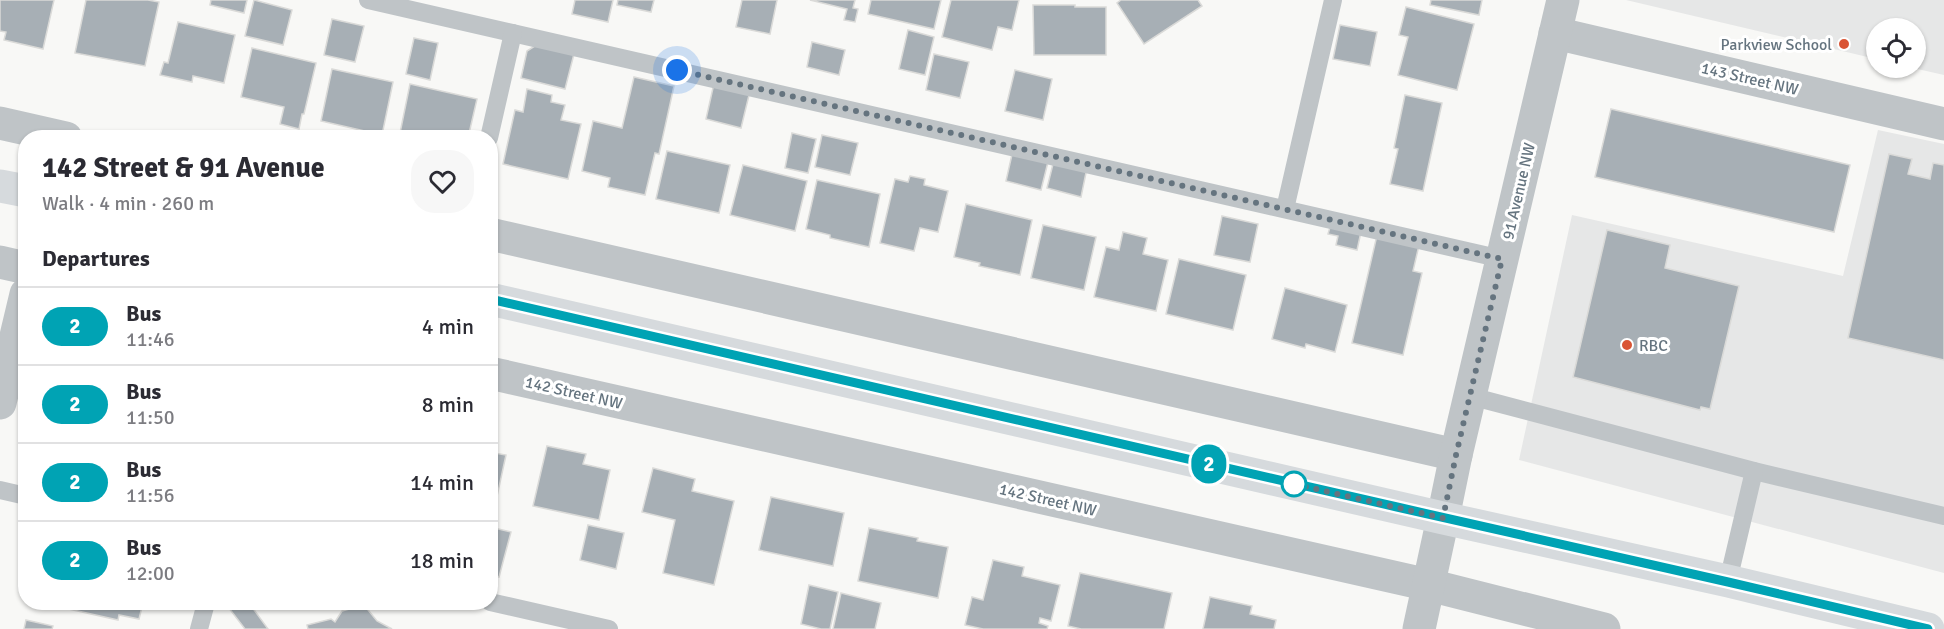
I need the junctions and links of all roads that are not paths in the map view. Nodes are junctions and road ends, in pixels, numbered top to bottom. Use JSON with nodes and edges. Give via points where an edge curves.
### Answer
{"nodes":[{"id":1,"x":368,"y":0,"type":"edge"},
{"id":2,"x":1333,"y":0,"type":"edge"},
{"id":3,"x":1563,"y":0,"type":"edge"},
{"id":4,"x":513,"y":33,"type":"junction"},
{"id":5,"x":1556,"y":33,"type":"junction"},
{"id":6,"x":0,"y":123,"type":"edge"},
{"id":7,"x":1944,"y":124,"type":"edge"},
{"id":8,"x":31,"y":130,"type":"edge"},
{"id":9,"x":491,"y":130,"type":"edge"},
{"id":10,"x":0,"y":186,"type":"edge"},
{"id":11,"x":18,"y":189,"type":"edge"},
{"id":12,"x":1285,"y":209,"type":"junction"},
{"id":13,"x":498,"y":236,"type":"edge"},
{"id":14,"x":1502,"y":259,"type":"junction"},
{"id":15,"x":0,"y":262,"type":"edge"},
{"id":16,"x":18,"y":266,"type":"edge"},
{"id":17,"x":498,"y":301,"type":"edge"},
{"id":18,"x":18,"y":328,"type":"edge"},
{"id":19,"x":498,"y":375,"type":"edge"},
{"id":20,"x":1470,"y":396,"type":"junction"},
{"id":21,"x":0,"y":403,"type":"edge"},
{"id":22,"x":1456,"y":455,"type":"junction"},
{"id":23,"x":1754,"y":471,"type":"junction"},
{"id":24,"x":0,"y":490,"type":"edge"},
{"id":25,"x":18,"y":494,"type":"edge"},
{"id":26,"x":1944,"y":516,"type":"edge"},
{"id":27,"x":1443,"y":518,"type":"junction"},
{"id":28,"x":1728,"y":582,"type":"junction"},
{"id":29,"x":1429,"y":585,"type":"junction"},
{"id":30,"x":498,"y":604,"type":"edge"},
{"id":31,"x":204,"y":610,"type":"edge"},
{"id":32,"x":199,"y":629,"type":"edge"},
{"id":33,"x":609,"y":629,"type":"edge"},
{"id":34,"x":1419,"y":629,"type":"edge"},
{"id":35,"x":1604,"y":629,"type":"edge"},
{"id":36,"x":1928,"y":629,"type":"edge"}],
"edges":[{"from":1,"to":4,"type":"lane"},
{"from":2,"to":12,"type":"lane"},
{"from":3,"to":5,"type":"street","name":"91 Avenue NW"},
{"from":4,"to":9,"type":"lane"},
{"from":4,"to":12,"type":"lane"},
{"from":5,"to":7,"type":"street","name":"143 Street NW"},
{"from":5,"to":14,"type":"street","name":"91 Avenue NW"},
{"from":6,"to":8,"type":"street"},
{"from":10,"to":11,"type":"main road"},
{"from":12,"to":14,"type":"lane"},
{"from":13,"to":22,"type":"street"},
{"from":14,"to":20,"type":"street","name":"91 Avenue NW"},
{"from":15,"to":16,"type":"street"},
{"from":17,"to":27,"type":"main road"},
{"from":18,"to":21,"type":"street"},
{"from":19,"to":29,"type":"street","name":"142 Street NW"},
{"from":20,"to":22,"type":"street","name":"91 Avenue NW"},
{"from":20,"to":23,"type":"lane"},
{"from":22,"to":27,"type":"street","name":"91 Avenue NW"},
{"from":23,"to":26,"type":"lane"},
{"from":23,"to":28,"type":"lane"},
{"from":24,"to":25,"type":"lane"},
{"from":27,"to":28,"type":"main road"},
{"from":27,"to":29,"type":"street","name":"91 Avenue NW"},
{"from":28,"to":36,"type":"main road"},
{"from":29,"to":34,"type":"street","name":"91 Avenue NW"},
{"from":29,"to":35,"type":"street","name":"142 Street NW"},
{"from":30,"to":33,"type":"lane"},
{"from":31,"to":32,"type":"lane"}]}
